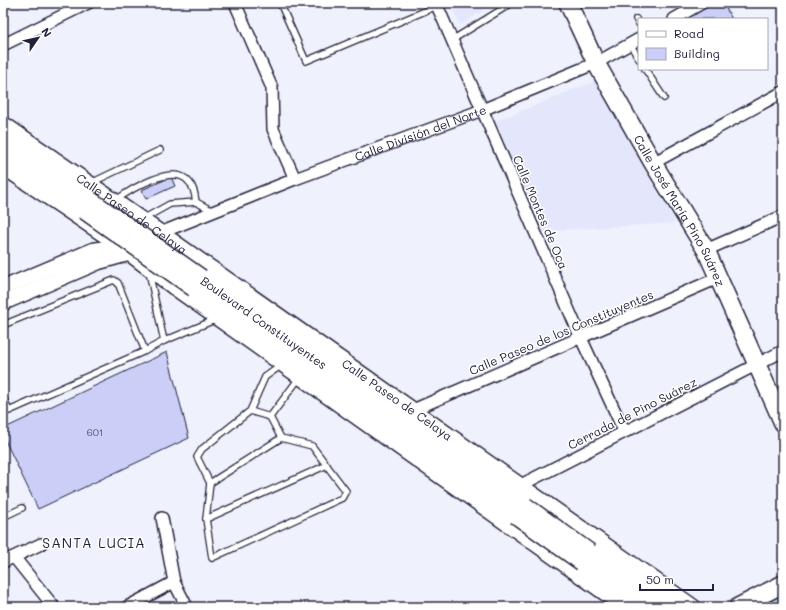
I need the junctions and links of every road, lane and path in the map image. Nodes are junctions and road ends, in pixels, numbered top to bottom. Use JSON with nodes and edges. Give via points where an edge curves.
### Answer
{"nodes":[{"id":1,"x":88,"y":3,"type":"edge"},
{"id":2,"x":235,"y":3,"type":"edge"},
{"id":3,"x":280,"y":3,"type":"edge"},
{"id":4,"x":512,"y":3,"type":"edge"},
{"id":5,"x":568,"y":3,"type":"edge"},
{"id":6,"x":702,"y":3,"type":"edge"},
{"id":7,"x":437,"y":4,"type":"edge"},
{"id":8,"x":68,"y":8,"type":"edge"},
{"id":9,"x":676,"y":18,"type":"edge"},
{"id":10,"x":452,"y":40,"type":"junction"},
{"id":11,"x":634,"y":42,"type":"edge"},
{"id":12,"x":3,"y":45,"type":"edge"},
{"id":13,"x":638,"y":56,"type":"edge"},
{"id":14,"x":596,"y":64,"type":"junction"},
{"id":15,"x":647,"y":70,"type":"edge"},
{"id":16,"x":783,"y":92,"type":"edge"},
{"id":17,"x":664,"y":98,"type":"dead end"},
{"id":18,"x":482,"y":110,"type":"junction"},
{"id":19,"x":3,"y":124,"type":"edge"},
{"id":20,"x":3,"y":138,"type":"edge"},
{"id":21,"x":160,"y":150,"type":"dead end"},
{"id":22,"x":3,"y":153,"type":"edge"},
{"id":23,"x":653,"y":163,"type":"junction"},
{"id":24,"x":3,"y":167,"type":"edge"},
{"id":25,"x":295,"y":179,"type":"junction"},
{"id":26,"x":88,"y":198,"type":"junction"},
{"id":27,"x":114,"y":201,"type":"junction"},
{"id":28,"x":196,"y":202,"type":"junction"},
{"id":29,"x":213,"y":212,"type":"junction"},
{"id":30,"x":783,"y":216,"type":"edge"},
{"id":31,"x":141,"y":220,"type":"junction"},
{"id":32,"x":98,"y":232,"type":"junction"},
{"id":33,"x":166,"y":237,"type":"junction"},
{"id":34,"x":125,"y":250,"type":"junction"},
{"id":35,"x":706,"y":250,"type":"junction"},
{"id":36,"x":200,"y":260,"type":"junction"},
{"id":37,"x":148,"y":268,"type":"junction"},
{"id":38,"x":718,"y":278,"type":"junction"},
{"id":39,"x":174,"y":287,"type":"junction"},
{"id":40,"x":3,"y":288,"type":"edge"},
{"id":41,"x":3,"y":303,"type":"edge"},
{"id":42,"x":218,"y":318,"type":"junction"},
{"id":43,"x":3,"y":325,"type":"edge"},
{"id":44,"x":581,"y":338,"type":"junction"},
{"id":45,"x":164,"y":341,"type":"junction"},
{"id":46,"x":145,"y":351,"type":"junction"},
{"id":47,"x":783,"y":351,"type":"edge"},
{"id":48,"x":283,"y":364,"type":"junction"},
{"id":49,"x":757,"y":365,"type":"junction"},
{"id":50,"x":300,"y":376,"type":"junction"},
{"id":51,"x":3,"y":397,"type":"edge"},
{"id":52,"x":413,"y":410,"type":"junction"},
{"id":53,"x":250,"y":411,"type":"junction"},
{"id":54,"x":270,"y":417,"type":"junction"},
{"id":55,"x":783,"y":423,"type":"edge"},
{"id":56,"x":624,"y":431,"type":"junction"},
{"id":57,"x":281,"y":438,"type":"junction"},
{"id":58,"x":327,"y":465,"type":"junction"},
{"id":59,"x":210,"y":482,"type":"junction"},
{"id":60,"x":519,"y":486,"type":"junction"},
{"id":61,"x":22,"y":508,"type":"dead end"},
{"id":62,"x":522,"y":512,"type":"junction"},
{"id":63,"x":3,"y":517,"type":"edge"},
{"id":64,"x":162,"y":518,"type":"dead end"},
{"id":65,"x":206,"y":519,"type":"junction"},
{"id":66,"x":574,"y":525,"type":"junction"},
{"id":67,"x":41,"y":544,"type":"dead end"},
{"id":68,"x":550,"y":554,"type":"junction"},
{"id":69,"x":14,"y":556,"type":"junction"},
{"id":70,"x":586,"y":558,"type":"junction"},
{"id":71,"x":3,"y":562,"type":"edge"},
{"id":72,"x":174,"y":582,"type":"junction"},
{"id":73,"x":783,"y":584,"type":"edge"},
{"id":74,"x":688,"y":605,"type":"edge"},
{"id":75,"x":54,"y":607,"type":"edge"},
{"id":76,"x":126,"y":607,"type":"edge"},
{"id":77,"x":188,"y":607,"type":"edge"},
{"id":78,"x":626,"y":607,"type":"edge"},
{"id":79,"x":646,"y":607,"type":"edge"},
{"id":80,"x":667,"y":607,"type":"edge"},
{"id":81,"x":738,"y":607,"type":"edge"}],
"edges":[{"from":1,"to":8,"type":"street"},
{"from":2,"to":25,"type":"street","via":[[272,88],[273,129]]},
{"from":3,"to":7,"type":"lane","via":[[306,60]]},
{"from":4,"to":10,"type":"lane"},
{"from":5,"to":14,"type":"main road","name":"Calle José María Pino Suárez"},
{"from":6,"to":9,"type":"street"},
{"from":7,"to":10,"type":"street","name":"Calle Montes de Oca"},
{"from":8,"to":12,"type":"street"},
{"from":10,"to":18,"type":"street","name":"Calle Montes de Oca"},
{"from":11,"to":13,"type":"lane"},
{"from":11,"to":14,"type":"street","name":"Calle División del Norte"},
{"from":14,"to":18,"type":"street","name":"Calle División del Norte"},
{"from":14,"to":23,"type":"main road","name":"Calle José María Pino Suárez"},
{"from":15,"to":17,"type":"lane"},
{"from":16,"to":23,"type":"street"},
{"from":18,"to":25,"type":"street","name":"Calle División del Norte"},
{"from":18,"to":44,"type":"street","name":"Calle Montes de Oca"},
{"from":19,"to":26,"type":"main road","name":"Calle Paseo de Celaya"},
{"from":20,"to":26,"type":"main road","name":"Boulevard Constituyentes"},
{"from":21,"to":26,"type":"lane"},
{"from":22,"to":26,"type":"main road","name":"Boulevard Constituyentes"},
{"from":23,"to":35,"type":"main road","name":"Calle José María Pino Suárez"},
{"from":24,"to":32,"type":"street","name":"Calle Paseo de Celaya"},
{"from":25,"to":29,"type":"street","name":"Calle División del Norte"},
{"from":26,"to":27,"type":"main road","name":"Calle Paseo de Celaya"},
{"from":26,"to":62,"type":"main road","name":"Boulevard Constituyentes","bridge":true,"via":[[198,283]]},
{"from":27,"to":28,"type":"lane","via":[[131,189],[162,176],[172,175],[182,176],[189,181]]},
{"from":27,"to":31,"type":"main road","name":"Calle Paseo de Celaya"},
{"from":27,"to":32,"type":"street","via":[[117,216],[114,223]]},
{"from":28,"to":29,"type":"lane"},
{"from":28,"to":31,"type":"lane","via":[[170,204]]},
{"from":29,"to":33,"type":"street","name":"Calle División del Norte"},
{"from":30,"to":35,"type":"street"},
{"from":31,"to":33,"type":"main road","name":"Calle Paseo de Celaya"},
{"from":32,"to":34,"type":"street","name":"Calle Paseo de Celaya"},
{"from":33,"to":34,"type":"street","name":"Calle División del Norte"},
{"from":33,"to":36,"type":"main road","name":"Calle Paseo de Celaya"},
{"from":34,"to":37,"type":"main road","name":"Calle Paseo de Celaya"},
{"from":34,"to":40,"type":"street","via":[[93,250]]},
{"from":34,"to":41,"type":"street"},
{"from":35,"to":38,"type":"main road","name":"Calle José María Pino Suárez"},
{"from":36,"to":39,"type":"street","via":[[189,260],[177,265],[172,274]]},
{"from":36,"to":52,"type":"main road","name":"Calle Paseo de Celaya"},
{"from":37,"to":39,"type":"main road","name":"Calle Paseo de Celaya"},
{"from":37,"to":45,"type":"lane"},
{"from":38,"to":44,"type":"street","name":"Calle Paseo de los Constituyentes"},
{"from":38,"to":49,"type":"main road","name":"Calle José María Pino Suárez"},
{"from":39,"to":42,"type":"main road","name":"Calle Paseo de Celaya"},
{"from":42,"to":45,"type":"lane"},
{"from":42,"to":48,"type":"main road","name":"Calle Paseo de Celaya"},
{"from":43,"to":46,"type":"lane","via":[[114,280],[118,283]]},
{"from":44,"to":52,"type":"street","name":"Calle Paseo de los Constituyentes"},
{"from":44,"to":56,"type":"street","name":"Calle Montes de Oca"},
{"from":45,"to":46,"type":"lane"},
{"from":46,"to":51,"type":"lane","via":[[9,411]]},
{"from":47,"to":49,"type":"street","name":"Cerrada de Pino Suárez"},
{"from":48,"to":50,"type":"main road","name":"Calle Paseo de Celaya"},
{"from":48,"to":53,"type":"lane","via":[[265,377]]},
{"from":49,"to":55,"type":"main road","name":"Calle José María Pino Suárez"},
{"from":49,"to":56,"type":"street","name":"Cerrada de Pino Suárez"},
{"from":50,"to":54,"type":"lane"},
{"from":50,"to":62,"type":"main road","name":"Calle Paseo de Celaya"},
{"from":52,"to":60,"type":"main road","name":"Calle Paseo de Celaya"},
{"from":53,"to":54,"type":"lane"},
{"from":53,"to":59,"type":"lane","via":[[202,449],[197,457]]},
{"from":54,"to":57,"type":"lane"},
{"from":56,"to":60,"type":"street","name":"Cerrada de Pino Suárez"},
{"from":57,"to":58,"type":"lane","via":[[312,446]]},
{"from":57,"to":59,"type":"lane"},
{"from":58,"to":65,"type":"lane"},
{"from":58,"to":65,"type":"lane","via":[[346,491],[342,498],[212,558]]},
{"from":59,"to":65,"type":"lane"},
{"from":60,"to":62,"type":"main road","name":"Calle Paseo de Celaya"},
{"from":61,"to":63,"type":"lane"},
{"from":62,"to":66,"type":"main road","name":"Calle Paseo de Celaya"},
{"from":62,"to":68,"type":"main road","name":"Calle Paseo de Celaya"},
{"from":62,"to":70,"type":"main road","name":"Boulevard Constituyentes","bridge":true},
{"from":64,"to":72,"type":"street"},
{"from":66,"to":68,"type":"street","via":[[566,525],[554,532],[548,547]]},
{"from":66,"to":74,"type":"main road","name":"Calle Paseo de Celaya"},
{"from":67,"to":69,"type":"street"},
{"from":68,"to":78,"type":"main road","name":"Calle Paseo de Celaya"},
{"from":69,"to":71,"type":"street"},
{"from":69,"to":75,"type":"street"},
{"from":70,"to":79,"type":"main road"},
{"from":70,"to":80,"type":"main road"},
{"from":72,"to":76,"type":"street"},
{"from":72,"to":77,"type":"street"},
{"from":73,"to":81,"type":"main road"}]}
